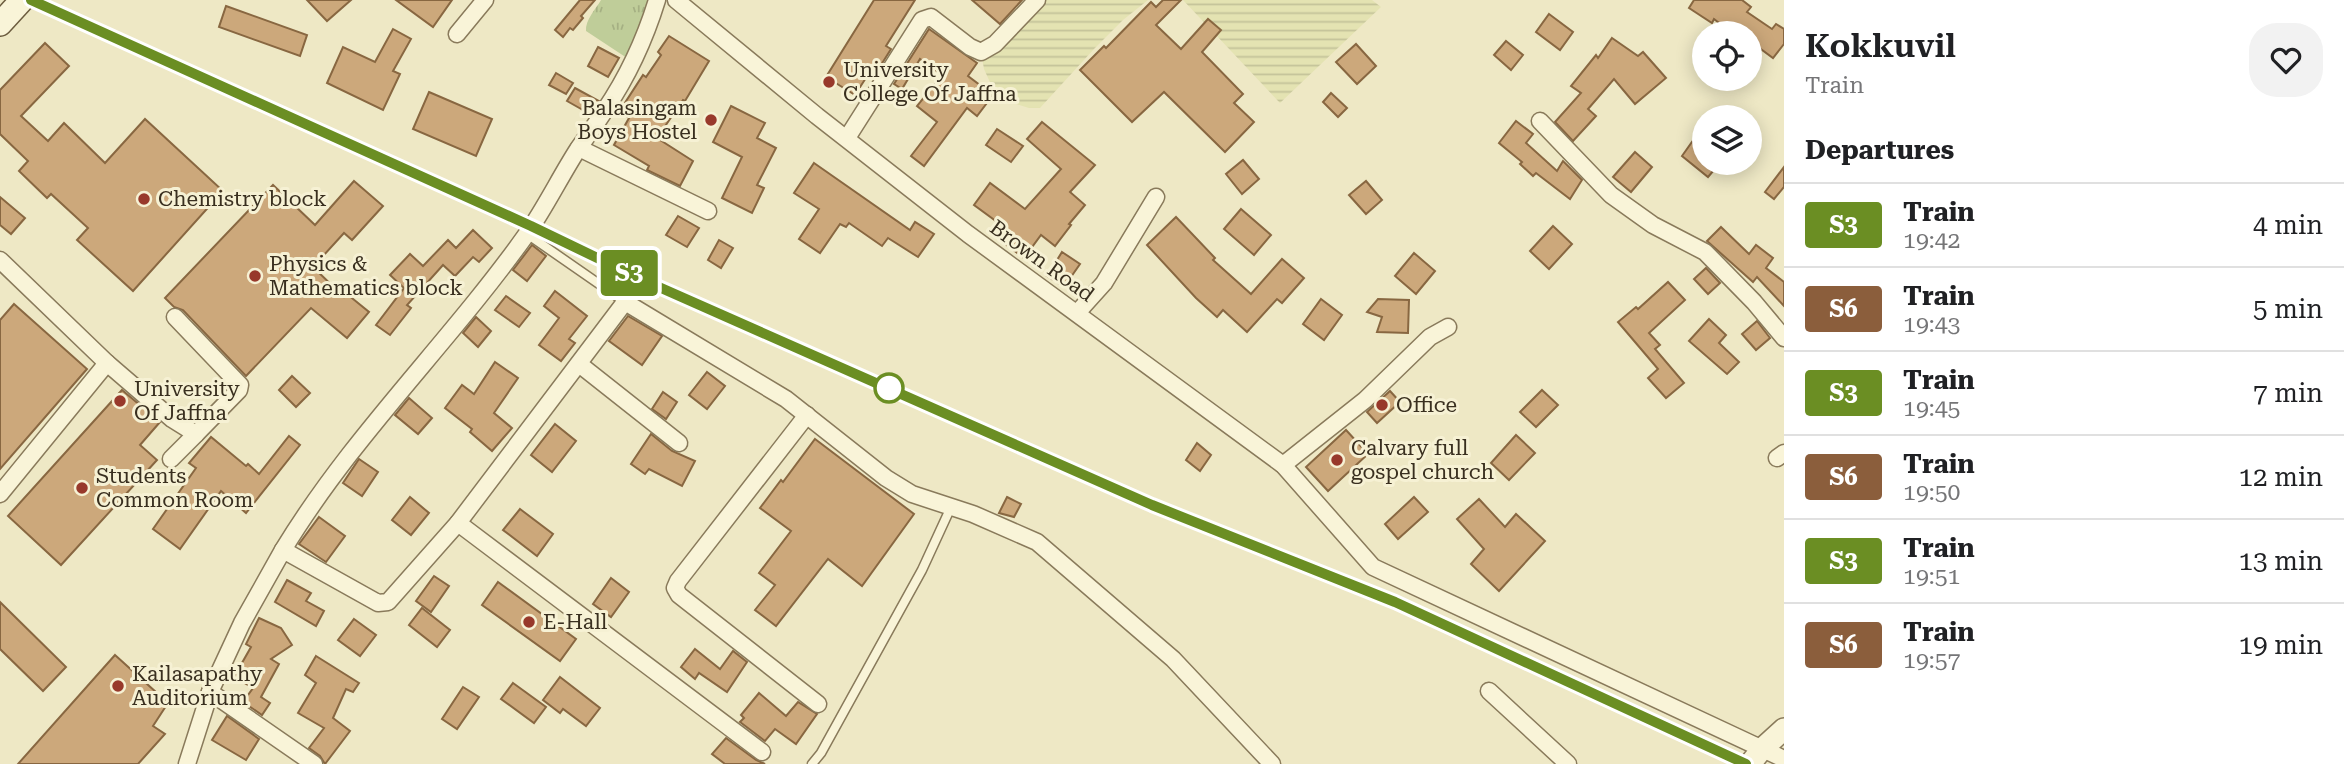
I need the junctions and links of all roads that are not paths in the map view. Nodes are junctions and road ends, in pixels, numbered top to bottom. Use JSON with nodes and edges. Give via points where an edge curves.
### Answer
{"nodes":[{"id":1,"x":22,"y":0,"type":"edge"},
{"id":2,"x":485,"y":0,"type":"edge"},
{"id":3,"x":657,"y":0,"type":"edge"},
{"id":4,"x":676,"y":0,"type":"edge"},
{"id":5,"x":1037,"y":0,"type":"edge"},
{"id":6,"x":0,"y":24,"type":"edge"},
{"id":7,"x":457,"y":34,"type":"dead end"},
{"id":8,"x":1540,"y":121,"type":"dead end"},
{"id":9,"x":847,"y":138,"type":"junction"},
{"id":10,"x":579,"y":148,"type":"junction"},
{"id":11,"x":1156,"y":197,"type":"dead end"},
{"id":12,"x":709,"y":211,"type":"dead end"},
{"id":13,"x":527,"y":234,"type":"junction"},
{"id":14,"x":0,"y":260,"type":"edge"},
{"id":15,"x":625,"y":302,"type":"junction"},
{"id":16,"x":1077,"y":313,"type":"junction"},
{"id":17,"x":175,"y":317,"type":"dead end"},
{"id":18,"x":1448,"y":327,"type":"dead end"},
{"id":19,"x":1784,"y":338,"type":"edge"},
{"id":20,"x":107,"y":363,"type":"junction"},
{"id":21,"x":579,"y":364,"type":"junction"},
{"id":22,"x":807,"y":415,"type":"junction"},
{"id":23,"x":196,"y":434,"type":"junction"},
{"id":24,"x":679,"y":443,"type":"dead end"},
{"id":25,"x":171,"y":459,"type":"dead end"},
{"id":26,"x":1283,"y":465,"type":"junction"},
{"id":27,"x":0,"y":494,"type":"edge"},
{"id":28,"x":951,"y":507,"type":"junction"},
{"id":29,"x":458,"y":523,"type":"junction"},
{"id":30,"x":283,"y":550,"type":"junction"},
{"id":31,"x":1489,"y":691,"type":"dead end"},
{"id":32,"x":210,"y":692,"type":"junction"},
{"id":33,"x":818,"y":704,"type":"dead end"},
{"id":34,"x":1784,"y":729,"type":"edge"},
{"id":35,"x":762,"y":752,"type":"dead end"},
{"id":36,"x":1756,"y":756,"type":"edge"},
{"id":37,"x":1784,"y":759,"type":"edge"},
{"id":38,"x":187,"y":764,"type":"edge"},
{"id":39,"x":314,"y":764,"type":"edge"},
{"id":40,"x":812,"y":764,"type":"edge"},
{"id":41,"x":1272,"y":764,"type":"edge"},
{"id":42,"x":1568,"y":764,"type":"edge"}],
"edges":[{"from":1,"to":6,"type":"main road"},
{"from":2,"to":7,"type":"street"},
{"from":3,"to":10,"type":"street","via":[[640,49]]},
{"from":4,"to":9,"type":"street","name":"Brown Road"},
{"from":5,"to":9,"type":"street","via":[[995,44],[981,52],[931,17],[922,20]]},
{"from":8,"to":19,"type":"street","via":[[1611,195],[1705,253]]},
{"from":9,"to":16,"type":"street","name":"Brown Road"},
{"from":10,"to":12,"type":"street"},
{"from":10,"to":13,"type":"street"},
{"from":11,"to":16,"type":"street","via":[[1104,283]]},
{"from":13,"to":15,"type":"lane"},
{"from":13,"to":30,"type":"street","via":[[376,422]]},
{"from":14,"to":20,"type":"street"},
{"from":15,"to":21,"type":"street"},
{"from":15,"to":22,"type":"street"},
{"from":16,"to":26,"type":"street","name":"Brown Road"},
{"from":17,"to":23,"type":"street","via":[[240,385]]},
{"from":18,"to":26,"type":"street","via":[[1430,337],[1365,400]]},
{"from":20,"to":23,"type":"street"},
{"from":20,"to":27,"type":"street"},
{"from":21,"to":24,"type":"street"},
{"from":21,"to":29,"type":"street"},
{"from":22,"to":28,"type":"street","via":[[886,478],[912,494]]},
{"from":22,"to":33,"type":"street","via":[[675,588]]},
{"from":23,"to":25,"type":"street"},
{"from":26,"to":36,"type":"street","name":"Brown Road","via":[[1373,567]]},
{"from":28,"to":40,"type":"lane","via":[[922,570]]},
{"from":28,"to":41,"type":"street","via":[[1037,542],[1173,659]]},
{"from":29,"to":30,"type":"street","via":[[388,602],[378,603]]},
{"from":29,"to":35,"type":"street"},
{"from":30,"to":32,"type":"street"},
{"from":31,"to":42,"type":"street"},
{"from":32,"to":38,"type":"street"},
{"from":32,"to":39,"type":"street"},
{"from":34,"to":36,"type":"street"},
{"from":36,"to":37,"type":"street"}]}
